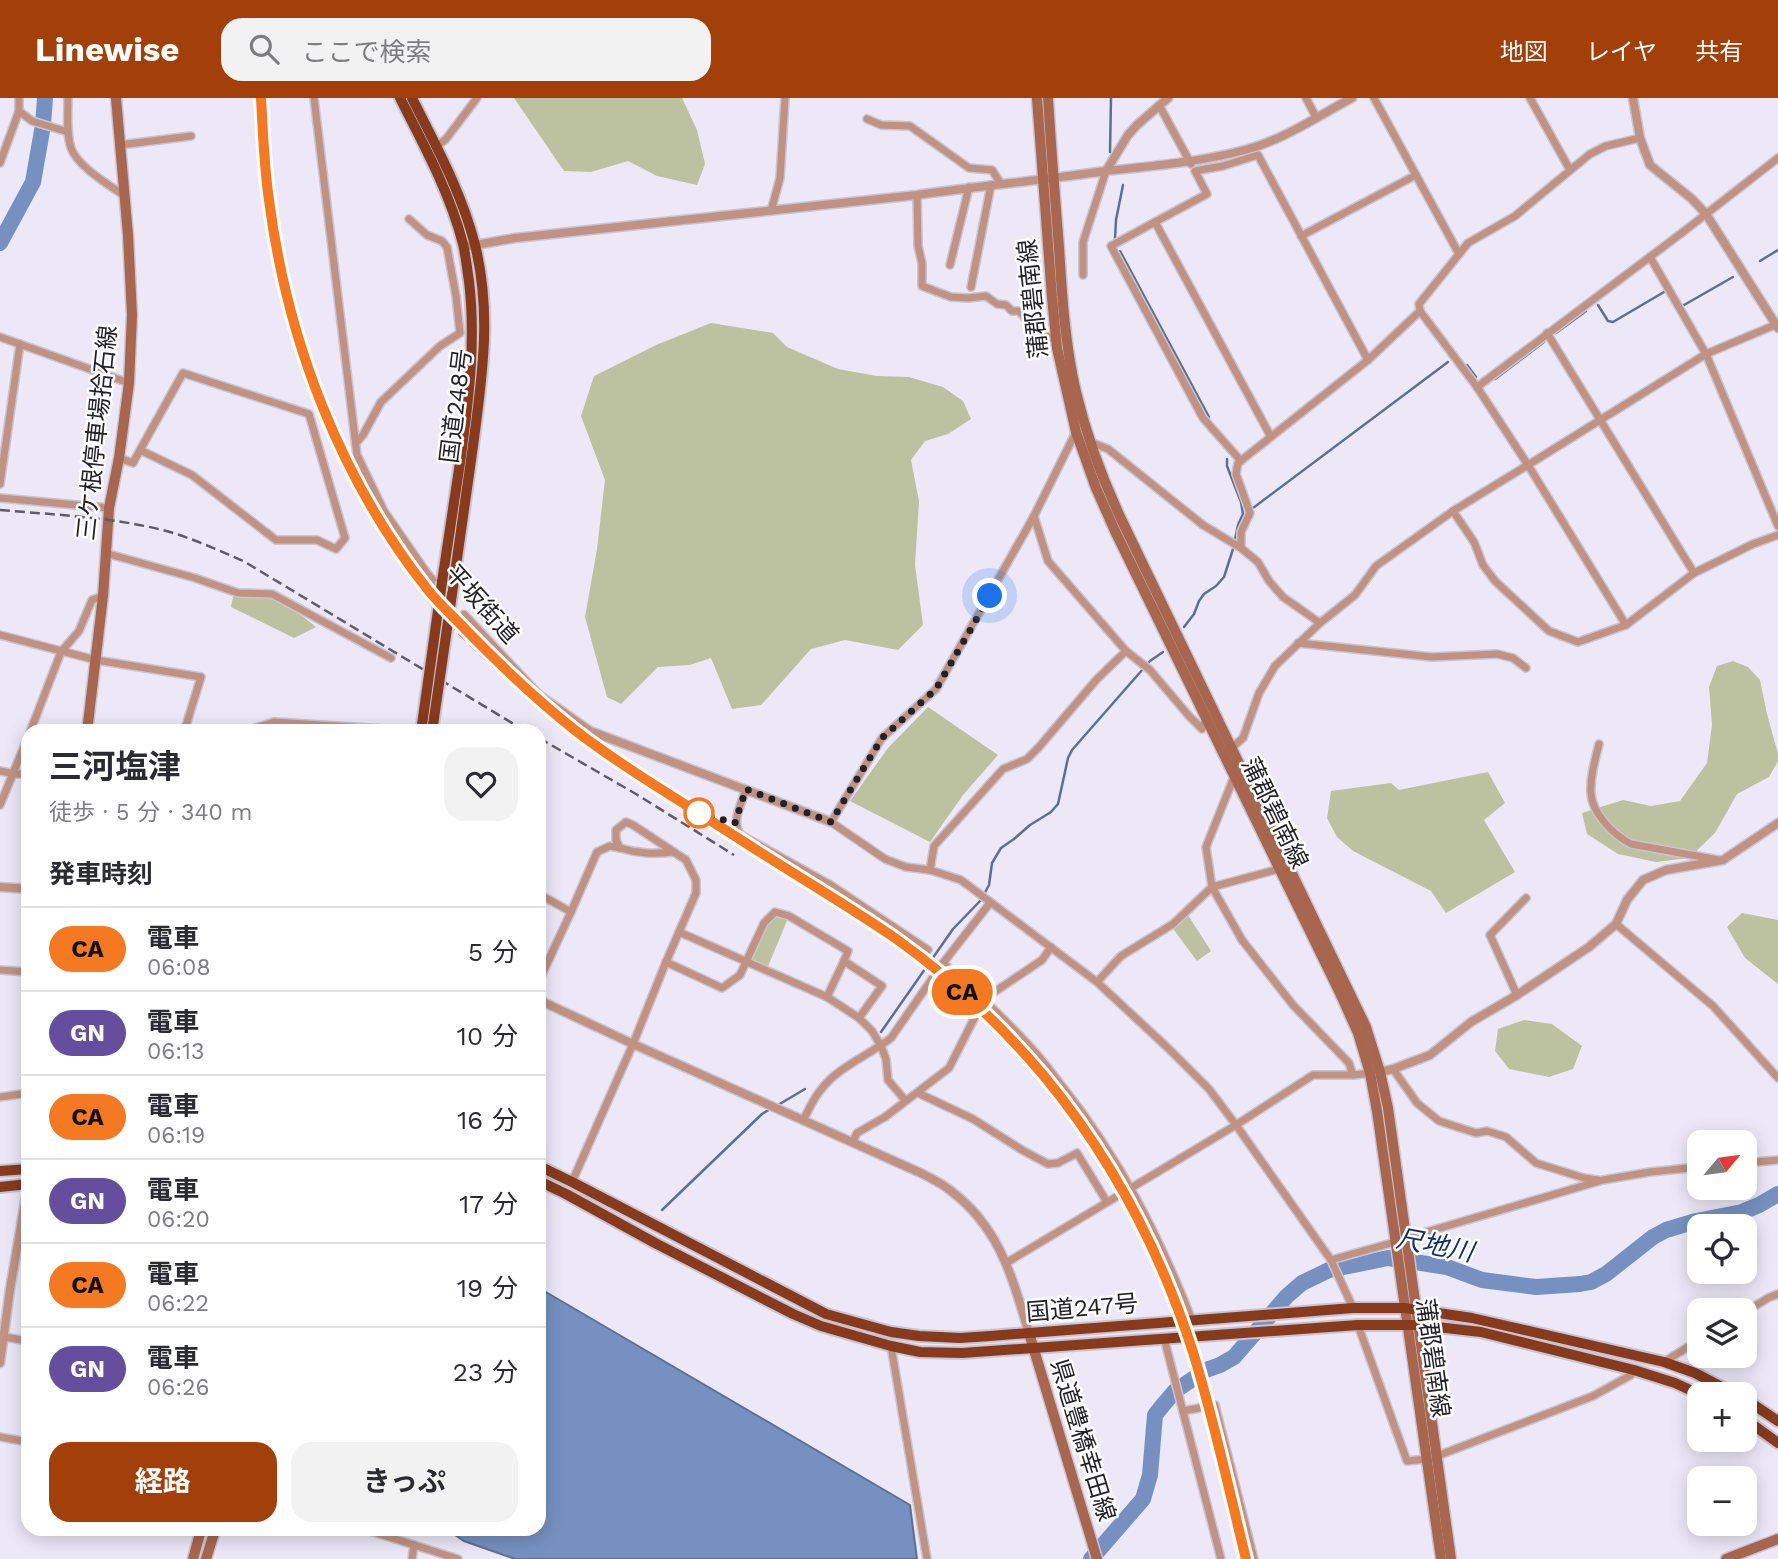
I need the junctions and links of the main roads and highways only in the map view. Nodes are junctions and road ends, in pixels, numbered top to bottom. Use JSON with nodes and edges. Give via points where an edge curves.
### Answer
{"nodes":[{"id":1,"x":116,"y":98,"type":"edge"},
{"id":2,"x":400,"y":98,"type":"edge"},
{"id":3,"x":412,"y":98,"type":"edge"},
{"id":4,"x":1037,"y":98,"type":"edge"},
{"id":5,"x":1048,"y":98,"type":"edge"},
{"id":6,"x":1048,"y":179,"type":"junction"},
{"id":7,"x":469,"y":246,"type":"junction"},
{"id":8,"x":89,"y":724,"type":"edge"},
{"id":9,"x":422,"y":724,"type":"edge"},
{"id":10,"x":433,"y":724,"type":"edge"},
{"id":11,"x":1227,"y":752,"type":"junction"},
{"id":12,"x":1375,"y":1073,"type":"junction"},
{"id":13,"x":546,"y":1169,"type":"edge"},
{"id":14,"x":21,"y":1170,"type":"edge"},
{"id":15,"x":0,"y":1171,"type":"edge"},
{"id":16,"x":546,"y":1184,"type":"edge"},
{"id":17,"x":21,"y":1185,"type":"edge"},
{"id":18,"x":0,"y":1187,"type":"edge"},
{"id":19,"x":1410,"y":1309,"type":"junction"},
{"id":20,"x":1413,"y":1325,"type":"junction"},
{"id":21,"x":1029,"y":1333,"type":"junction"},
{"id":22,"x":1033,"y":1348,"type":"junction"},
{"id":23,"x":1712,"y":1382,"type":"edge"},
{"id":24,"x":1687,"y":1388,"type":"edge"},
{"id":25,"x":1757,"y":1408,"type":"edge"},
{"id":26,"x":1775,"y":1421,"type":"edge"},
{"id":27,"x":1757,"y":1428,"type":"edge"},
{"id":28,"x":1778,"y":1443,"type":"edge"},
{"id":29,"x":1432,"y":1457,"type":"junction"},
{"id":30,"x":199,"y":1536,"type":"edge"},
{"id":31,"x":213,"y":1536,"type":"edge"},
{"id":32,"x":1778,"y":1539,"type":"edge"},
{"id":33,"x":193,"y":1559,"type":"edge"},
{"id":34,"x":206,"y":1559,"type":"edge"},
{"id":35,"x":1097,"y":1559,"type":"edge"},
{"id":36,"x":1441,"y":1559,"type":"edge"},
{"id":37,"x":1451,"y":1559,"type":"edge"},
{"id":38,"x":1726,"y":1559,"type":"edge"}],
"edges":[{"from":1,"to":8,"type":"main road","name":"三ケ根停車場拾石線","via":[[132,315],[129,383],[109,508]]},
{"from":2,"to":7,"type":"highway","name":"国道248号"},
{"from":3,"to":7,"type":"highway","name":"国道248号","via":[[452,177]]},
{"from":4,"to":6,"type":"main road","name":"蒲郡碧南線"},
{"from":5,"to":6,"type":"main road","name":"蒲郡碧南線"},
{"from":6,"to":11,"type":"main road","name":"蒲郡碧南線","via":[[1068,348],[1090,442]]},
{"from":6,"to":11,"type":"main road","name":"蒲郡碧南線","via":[[1056,340],[1076,432],[1115,531]]},
{"from":7,"to":9,"type":"highway","name":"国道248号","bridge":true,"via":[[472,369]]},
{"from":7,"to":10,"type":"highway","name":"国道248号","bridge":true,"via":[[483,295],[486,330]]},
{"from":11,"to":12,"type":"main road","name":"蒲郡碧南線","via":[[1234,777]]},
{"from":11,"to":12,"type":"main road","name":"蒲郡碧南線","via":[[1361,1017]]},
{"from":12,"to":19,"type":"main road","name":"蒲郡碧南線","via":[[1398,1266]]},
{"from":12,"to":19,"type":"main road","name":"蒲郡碧南線","via":[[1388,1108],[1409,1255]]},
{"from":13,"to":21,"type":"highway","name":"国道247号","via":[[826,1314],[919,1336]]},
{"from":14,"to":15,"type":"highway"},
{"from":16,"to":22,"type":"highway","name":"国道247号","via":[[821,1326],[920,1352]]},
{"from":17,"to":18,"type":"highway"},
{"from":19,"to":20,"type":"main road","name":"蒲郡碧南線"},
{"from":19,"to":21,"type":"highway","name":"国道247号","via":[[1353,1308]]},
{"from":19,"to":23,"type":"highway","name":"国道247号","via":[[1472,1318],[1664,1362]]},
{"from":20,"to":22,"type":"highway","name":"国道247号"},
{"from":20,"to":24,"type":"highway","name":"国道247号","via":[[1481,1332]]},
{"from":20,"to":29,"type":"main road","name":"蒲郡碧南線"},
{"from":21,"to":22,"type":"main road","name":"県道豊橋幸田線"},
{"from":22,"to":35,"type":"main road","name":"県道豊橋幸田線"},
{"from":25,"to":26,"type":"highway"},
{"from":27,"to":28,"type":"highway"},
{"from":29,"to":36,"type":"main road","name":"蒲郡碧南線"},
{"from":29,"to":37,"type":"main road","name":"蒲郡碧南線"},
{"from":30,"to":33,"type":"main road"},
{"from":31,"to":34,"type":"main road"},
{"from":32,"to":38,"type":"main road"}]}
